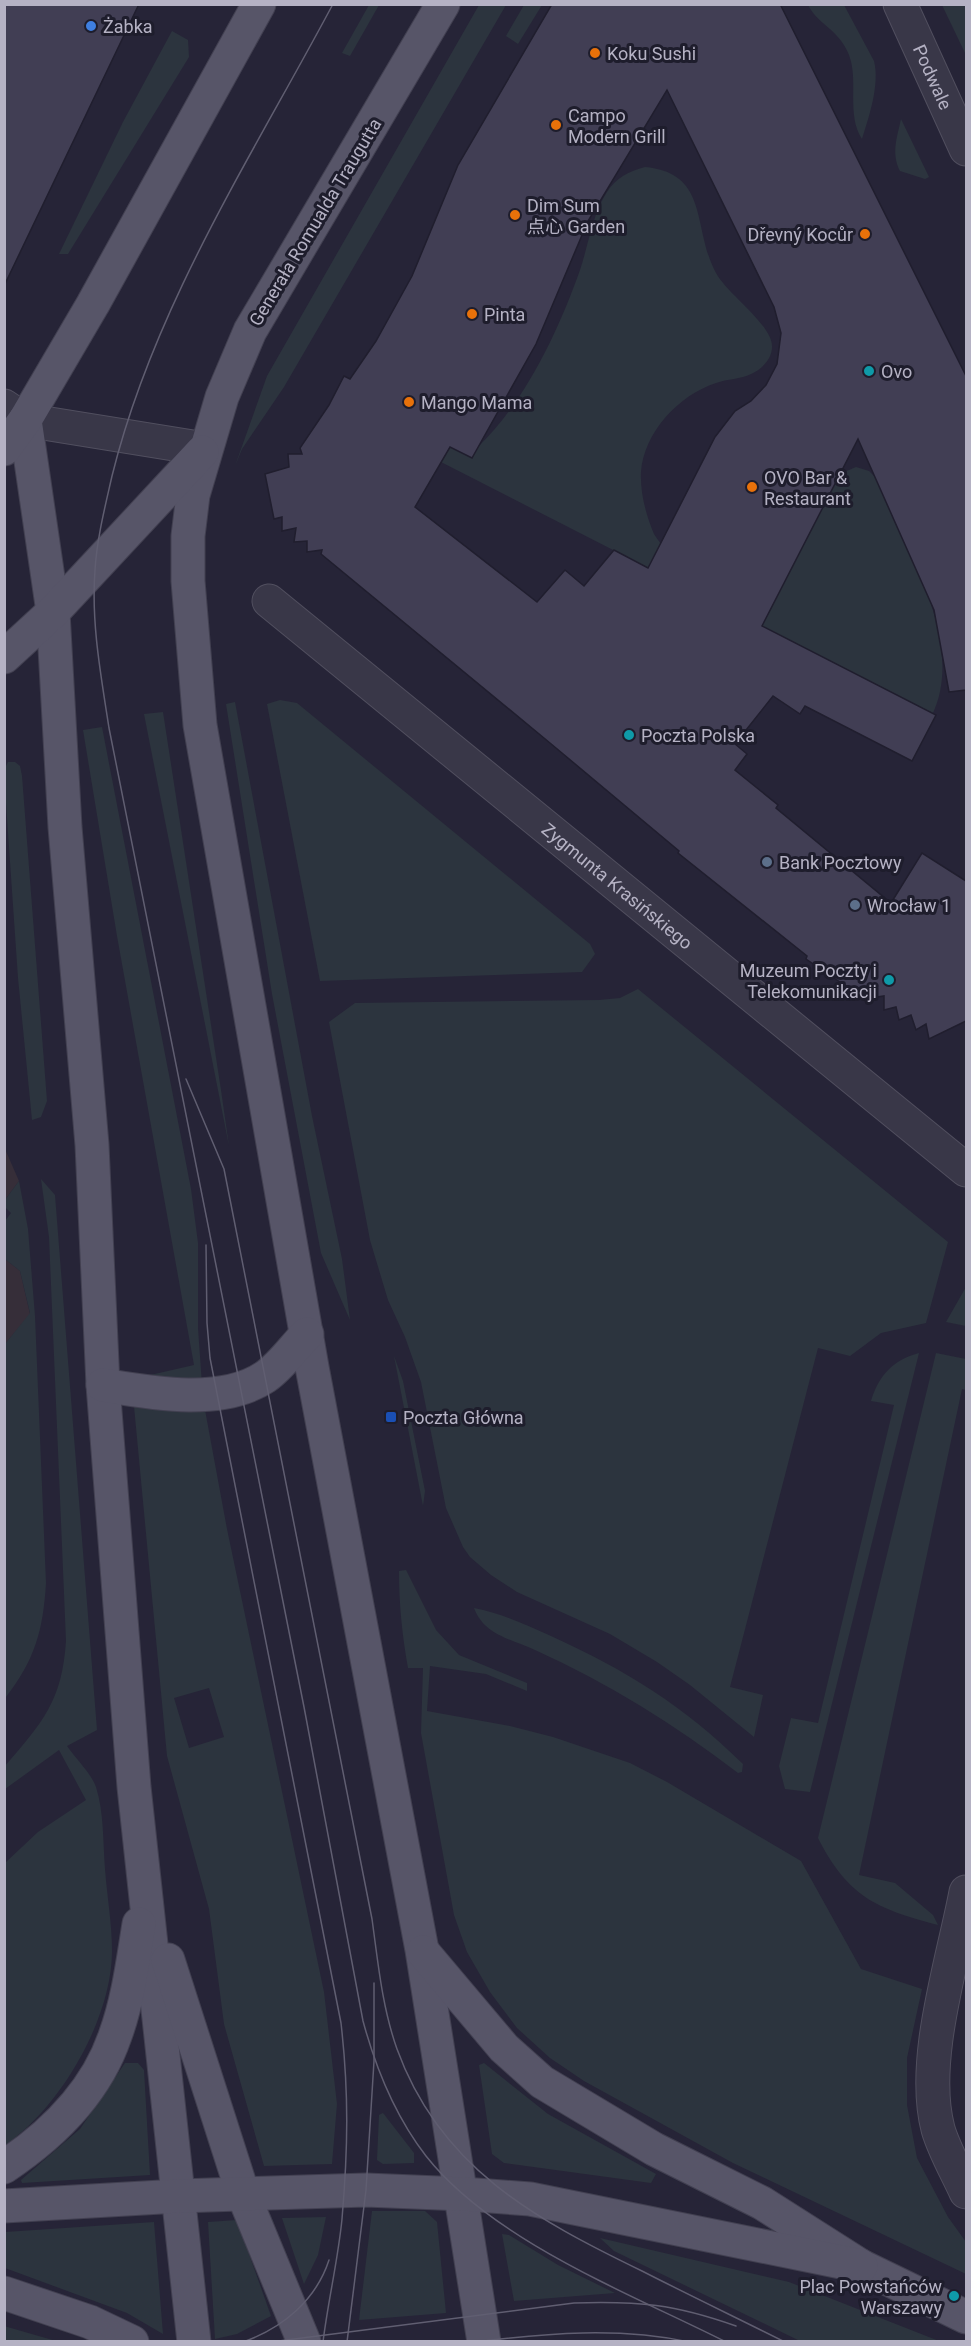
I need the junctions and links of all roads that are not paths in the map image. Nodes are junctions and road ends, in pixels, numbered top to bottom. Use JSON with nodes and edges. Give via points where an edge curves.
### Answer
{"nodes":[{"id":1,"x":260,"y":4,"type":"edge"},
{"id":2,"x":443,"y":4,"type":"edge"},
{"id":3,"x":900,"y":4,"type":"edge"},
{"id":4,"x":966,"y":149,"type":"edge"},
{"id":5,"x":15,"y":413,"type":"edge"},
{"id":6,"x":4,"y":449,"type":"edge"},
{"id":7,"x":205,"y":449,"type":"junction"},
{"id":8,"x":269,"y":601,"type":"dead end"},
{"id":9,"x":53,"y":612,"type":"junction"},
{"id":10,"x":4,"y":657,"type":"edge"},
{"id":11,"x":966,"y":1170,"type":"edge"},
{"id":12,"x":307,"y":1334,"type":"junction"},
{"id":13,"x":103,"y":1385,"type":"junction"},
{"id":14,"x":146,"y":1890,"type":"junction"},
{"id":15,"x":966,"y":1892,"type":"edge"},
{"id":16,"x":422,"y":1950,"type":"junction"},
{"id":17,"x":4,"y":2168,"type":"edge"},
{"id":18,"x":966,"y":2192,"type":"edge"},
{"id":19,"x":243,"y":2194,"type":"junction"},
{"id":20,"x":463,"y":2194,"type":"junction"},
{"id":21,"x":179,"y":2196,"type":"junction"},
{"id":22,"x":4,"y":2206,"type":"edge"},
{"id":23,"x":861,"y":2266,"type":"junction"},
{"id":24,"x":4,"y":2293,"type":"edge"},
{"id":25,"x":966,"y":2317,"type":"edge"},
{"id":26,"x":132,"y":2342,"type":"edge"},
{"id":27,"x":194,"y":2342,"type":"edge"},
{"id":28,"x":304,"y":2342,"type":"edge"},
{"id":29,"x":484,"y":2342,"type":"edge"}],
"edges":[{"from":1,"to":5,"type":"main road","via":[[93,304]]},
{"from":2,"to":7,"type":"main road","name":"Generała Romualda Traugutta","via":[[250,331]]},
{"from":3,"to":4,"type":"street","name":"Podwale"},
{"from":5,"to":6,"type":"main road"},
{"from":5,"to":7,"type":"street"},
{"from":5,"to":9,"type":"main road"},
{"from":7,"to":9,"type":"main road","name":"Generała Romualda Traugutta"},
{"from":7,"to":12,"type":"main road","via":[[188,536],[200,725]]},
{"from":8,"to":11,"type":"street","name":"Zygmunta Krasińskiego"},
{"from":9,"to":10,"type":"main road","name":"Generała Romualda Traugutta"},
{"from":9,"to":13,"type":"main road","via":[[65,827],[92,1145]]},
{"from":12,"to":13,"type":"main road","via":[[265,1377],[217,1393],[158,1394]]},
{"from":12,"to":16,"type":"main road"},
{"from":13,"to":14,"type":"main road","via":[[134,1787]]},
{"from":14,"to":17,"type":"main road","via":[[129,1980],[105,2060],[71,2112],[40,2143]]},
{"from":14,"to":19,"type":"main road"},
{"from":14,"to":21,"type":"main road"},
{"from":15,"to":18,"type":"street","via":[[933,2056],[932,2093],[939,2130]]},
{"from":16,"to":20,"type":"main road"},
{"from":16,"to":23,"type":"main road","via":[[504,2048],[542,2082],[654,2149],[762,2203]]},
{"from":19,"to":20,"type":"main road","via":[[366,2190]]},
{"from":19,"to":21,"type":"main road"},
{"from":19,"to":28,"type":"main road"},
{"from":20,"to":23,"type":"main road","via":[[530,2199]]},
{"from":20,"to":29,"type":"main road"},
{"from":21,"to":22,"type":"main road"},
{"from":21,"to":27,"type":"main road"},
{"from":23,"to":25,"type":"main road"},
{"from":24,"to":26,"type":"main road","via":[[90,2322]]}]}
